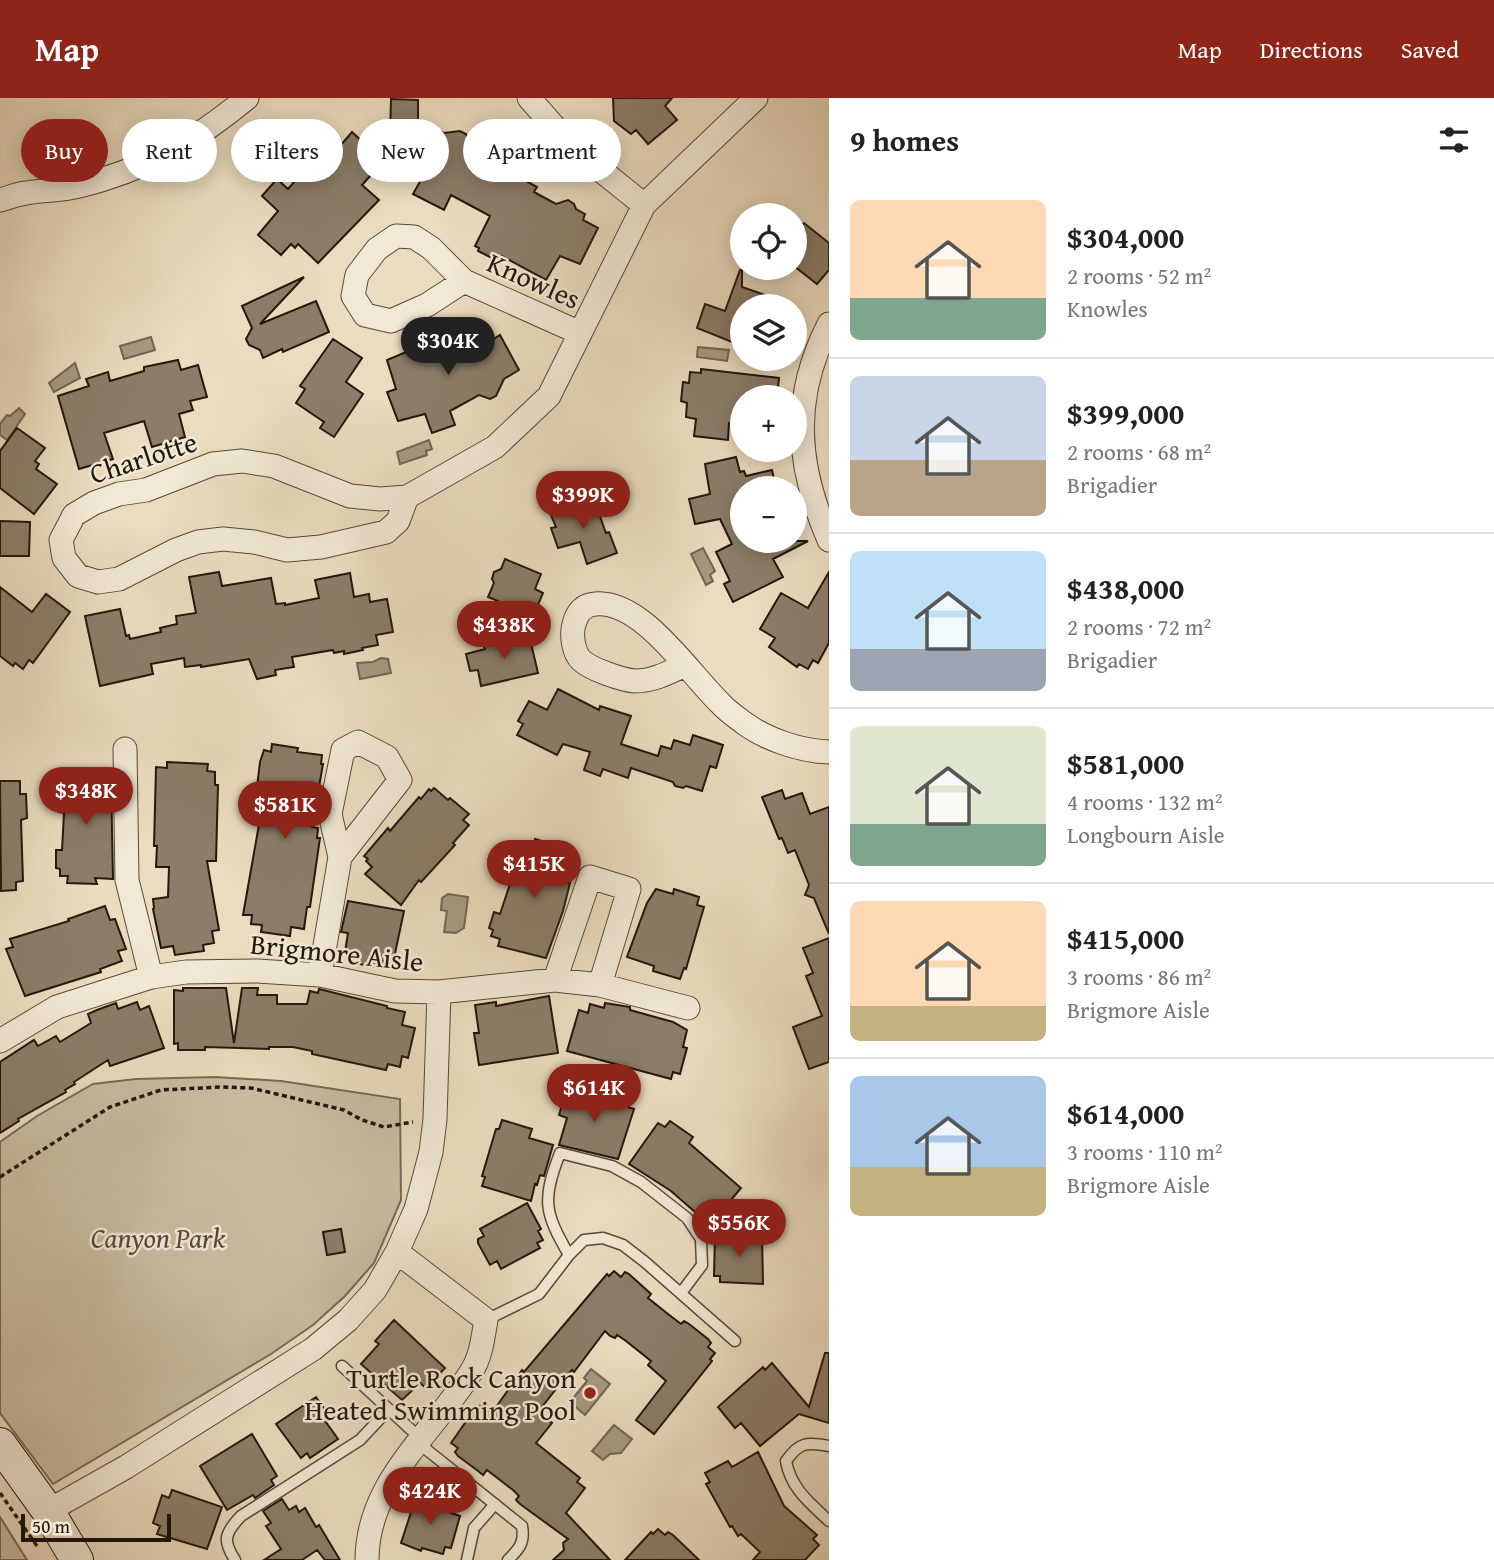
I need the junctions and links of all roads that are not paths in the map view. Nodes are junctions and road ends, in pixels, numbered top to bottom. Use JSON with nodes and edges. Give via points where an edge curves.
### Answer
{"nodes":[{"id":1,"x":247,"y":98,"type":"edge"},
{"id":2,"x":529,"y":98,"type":"edge"},
{"id":3,"x":750,"y":100,"type":"edge"},
{"id":4,"x":0,"y":181,"type":"edge"},
{"id":5,"x":25,"y":192,"type":"junction"},
{"id":6,"x":0,"y":200,"type":"edge"},
{"id":7,"x":644,"y":205,"type":"junction"},
{"id":8,"x":464,"y":281,"type":"junction"},
{"id":9,"x":829,"y":324,"type":"edge"},
{"id":10,"x":580,"y":333,"type":"junction"},
{"id":11,"x":407,"y":497,"type":"junction"},
{"id":12,"x":829,"y":540,"type":"edge"},
{"id":13,"x":685,"y":665,"type":"junction"},
{"id":14,"x":125,"y":750,"type":"dead end"},
{"id":15,"x":829,"y":752,"type":"edge"},
{"id":16,"x":340,"y":857,"type":"dead end"},
{"id":17,"x":320,"y":975,"type":"junction"},
{"id":18,"x":151,"y":977,"type":"junction"},
{"id":19,"x":555,"y":980,"type":"junction"},
{"id":20,"x":600,"y":985,"type":"junction"},
{"id":21,"x":439,"y":992,"type":"junction"},
{"id":22,"x":688,"y":1008,"type":"dead end"},
{"id":23,"x":0,"y":1041,"type":"edge"},
{"id":24,"x":397,"y":1252,"type":"junction"},
{"id":25,"x":569,"y":1255,"type":"junction"},
{"id":26,"x":681,"y":1293,"type":"junction"},
{"id":27,"x":486,"y":1320,"type":"junction"},
{"id":28,"x":735,"y":1341,"type":"dead end"},
{"id":29,"x":342,"y":1366,"type":"dead end"},
{"id":30,"x":389,"y":1409,"type":"junction"},
{"id":31,"x":418,"y":1440,"type":"junction"},
{"id":32,"x":0,"y":1444,"type":"edge"},
{"id":33,"x":829,"y":1446,"type":"edge"},
{"id":34,"x":495,"y":1504,"type":"junction"},
{"id":35,"x":48,"y":1511,"type":"junction"},
{"id":36,"x":829,"y":1521,"type":"edge"},
{"id":37,"x":77,"y":1560,"type":"edge"},
{"id":38,"x":235,"y":1560,"type":"edge"},
{"id":39,"x":367,"y":1560,"type":"edge"},
{"id":40,"x":467,"y":1560,"type":"edge"},
{"id":41,"x":508,"y":1560,"type":"edge"}],
"edges":[{"from":1,"to":5,"type":"street","via":[[212,128],[148,164],[80,186]]},
{"from":2,"to":7,"type":"street","via":[[572,147]]},
{"from":3,"to":7,"type":"street","name":"Charlotte"},
{"from":4,"to":5,"type":"street"},
{"from":5,"to":6,"type":"street"},
{"from":7,"to":10,"type":"street","name":"Charlotte"},
{"from":8,"to":8,"type":"street","name":"Knowles","via":[[431,248],[414,237],[396,236],[377,249],[357,275],[353,296],[365,315],[391,321]]},
{"from":8,"to":10,"type":"street","name":"Knowles"},
{"from":9,"to":12,"type":"street","via":[[806,386],[801,442],[811,492]]},
{"from":10,"to":11,"type":"street","name":"Charlotte","via":[[549,396],[495,447]]},
{"from":11,"to":11,"type":"street","name":"Charlotte","via":[[350,496],[274,466],[242,461],[213,464],[146,490],[93,503],[74,515],[61,540],[64,558],[78,576],[97,582],[119,579],[198,542],[223,539],[287,550],[386,532],[398,521]]},
{"from":13,"to":13,"type":"street","via":[[659,678],[633,681],[604,673],[580,660],[574,646],[578,612],[590,604],[622,608]]},
{"from":13,"to":15,"type":"street","via":[[721,705],[747,725],[775,740]]},
{"from":14,"to":18,"type":"street","via":[[127,880]]},
{"from":16,"to":17,"type":"street"},
{"from":17,"to":18,"type":"street","name":"Brigmore Aisle","via":[[257,971]]},
{"from":17,"to":21,"type":"street","name":"Brigmore Aisle","via":[[395,990]]},
{"from":18,"to":23,"type":"street","name":"Brigmore Aisle","via":[[57,1007]]},
{"from":19,"to":20,"type":"street","name":"Brigmore Aisle"},
{"from":19,"to":20,"type":"street","via":[[590,877],[629,889]]},
{"from":19,"to":21,"type":"street","name":"Brigmore Aisle"},
{"from":20,"to":22,"type":"street","name":"Brigmore Aisle"},
{"from":21,"to":24,"type":"street","via":[[431,1152],[416,1209]]},
{"from":24,"to":27,"type":"street"},
{"from":24,"to":35,"type":"street","via":[[375,1290],[313,1349]]},
{"from":25,"to":26,"type":"lane","via":[[584,1240],[603,1238],[623,1245]]},
{"from":25,"to":26,"type":"lane","via":[[547,1202],[560,1153],[612,1166],[687,1218],[701,1239],[702,1265]]},
{"from":25,"to":27,"type":"lane","via":[[539,1294]]},
{"from":26,"to":28,"type":"lane"},
{"from":27,"to":31,"type":"street","via":[[472,1370]]},
{"from":29,"to":30,"type":"lane"},
{"from":30,"to":31,"type":"lane"},
{"from":30,"to":38,"type":"lane","via":[[360,1440],[241,1516],[226,1537]]},
{"from":31,"to":34,"type":"lane"},
{"from":31,"to":39,"type":"street","via":[[380,1499]]},
{"from":32,"to":35,"type":"street"},
{"from":33,"to":36,"type":"lane","via":[[804,1444],[786,1461],[797,1491]]},
{"from":34,"to":40,"type":"lane","via":[[474,1528]]},
{"from":34,"to":41,"type":"lane","via":[[522,1526],[521,1547]]},
{"from":35,"to":37,"type":"street"}]}
